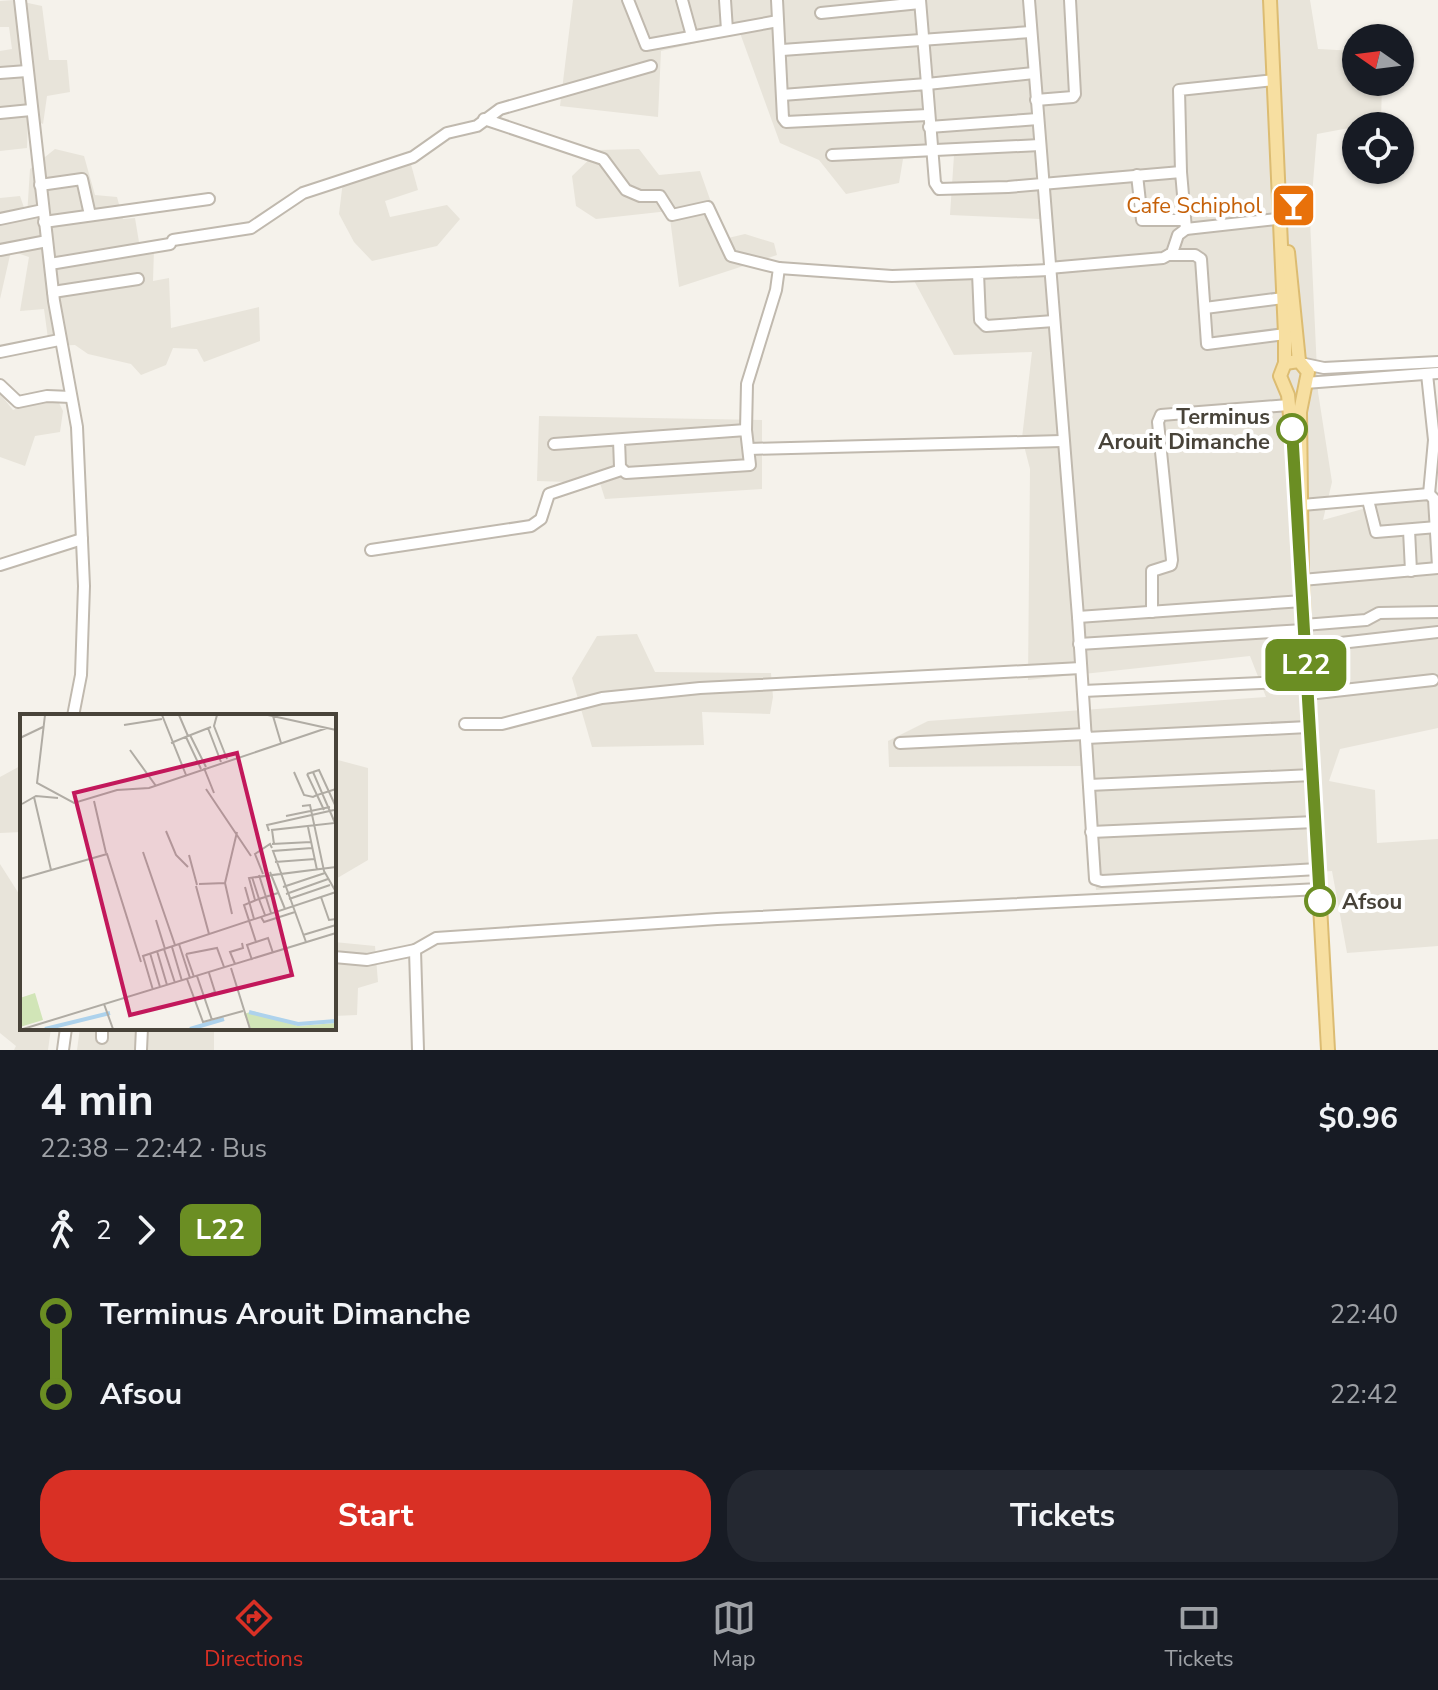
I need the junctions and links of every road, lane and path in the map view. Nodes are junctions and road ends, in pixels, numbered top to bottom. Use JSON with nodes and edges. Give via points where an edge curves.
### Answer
{"nodes":[{"id":1,"x":20,"y":0,"type":"edge"},
{"id":2,"x":628,"y":0,"type":"edge"},
{"id":3,"x":682,"y":0,"type":"edge"},
{"id":4,"x":725,"y":0,"type":"edge"},
{"id":5,"x":777,"y":0,"type":"edge"},
{"id":6,"x":1029,"y":0,"type":"edge"},
{"id":7,"x":1070,"y":0,"type":"edge"},
{"id":8,"x":1270,"y":0,"type":"edge"},
{"id":9,"x":920,"y":1,"type":"edge"},
{"id":10,"x":821,"y":13,"type":"dead end"},
{"id":11,"x":778,"y":21,"type":"junction"},
{"id":12,"x":727,"y":30,"type":"junction"},
{"id":13,"x":1031,"y":32,"type":"junction"},
{"id":14,"x":692,"y":36,"type":"junction"},
{"id":15,"x":924,"y":40,"type":"junction"},
{"id":16,"x":782,"y":50,"type":"junction"},
{"id":17,"x":651,"y":66,"type":"dead end"},
{"id":18,"x":27,"y":71,"type":"junction"},
{"id":19,"x":0,"y":73,"type":"edge"},
{"id":20,"x":1034,"y":73,"type":"junction"},
{"id":21,"x":1274,"y":80,"type":"junction"},
{"id":22,"x":927,"y":84,"type":"junction"},
{"id":23,"x":782,"y":95,"type":"junction"},
{"id":24,"x":1036,"y":100,"type":"junction"},
{"id":25,"x":31,"y":110,"type":"junction"},
{"id":26,"x":0,"y":113,"type":"edge"},
{"id":27,"x":928,"y":115,"type":"junction"},
{"id":28,"x":484,"y":119,"type":"junction"},
{"id":29,"x":1038,"y":119,"type":"junction"},
{"id":30,"x":929,"y":127,"type":"junction"},
{"id":31,"x":1040,"y":145,"type":"junction"},
{"id":32,"x":932,"y":149,"type":"junction"},
{"id":33,"x":832,"y":155,"type":"dead end"},
{"id":34,"x":1181,"y":172,"type":"junction"},
{"id":35,"x":1137,"y":175,"type":"junction"},
{"id":36,"x":1043,"y":183,"type":"junction"},
{"id":37,"x":40,"y":185,"type":"junction"},
{"id":38,"x":209,"y":199,"type":"dead end"},
{"id":39,"x":90,"y":215,"type":"junction"},
{"id":40,"x":44,"y":216,"type":"junction"},
{"id":41,"x":1282,"y":218,"type":"junction"},
{"id":42,"x":0,"y":219,"type":"edge"},
{"id":43,"x":1186,"y":224,"type":"junction"},
{"id":44,"x":47,"y":241,"type":"junction"},
{"id":45,"x":0,"y":250,"type":"edge"},
{"id":46,"x":1169,"y":255,"type":"junction"},
{"id":47,"x":50,"y":264,"type":"junction"},
{"id":48,"x":779,"y":268,"type":"junction"},
{"id":49,"x":1049,"y":269,"type":"junction"},
{"id":50,"x":978,"y":273,"type":"junction"},
{"id":51,"x":138,"y":279,"type":"dead end"},
{"id":52,"x":53,"y":292,"type":"junction"},
{"id":53,"x":1283,"y":298,"type":"junction"},
{"id":54,"x":1205,"y":308,"type":"junction"},
{"id":55,"x":1054,"y":321,"type":"junction"},
{"id":56,"x":1285,"y":334,"type":"junction"},
{"id":57,"x":59,"y":340,"type":"junction"},
{"id":58,"x":0,"y":352,"type":"edge"},
{"id":59,"x":1302,"y":362,"type":"junction"},
{"id":60,"x":1438,"y":362,"type":"edge"},
{"id":61,"x":1285,"y":363,"type":"junction"},
{"id":62,"x":1432,"y":373,"type":"edge"},
{"id":63,"x":1304,"y":384,"type":"junction"},
{"id":64,"x":0,"y":385,"type":"edge"},
{"id":65,"x":1285,"y":385,"type":"junction"},
{"id":66,"x":71,"y":397,"type":"junction"},
{"id":67,"x":1289,"y":405,"type":"junction"},
{"id":68,"x":746,"y":430,"type":"junction"},
{"id":69,"x":619,"y":440,"type":"junction"},
{"id":70,"x":1062,"y":441,"type":"junction"},
{"id":71,"x":554,"y":444,"type":"dead end"},
{"id":72,"x":749,"y":449,"type":"junction"},
{"id":73,"x":621,"y":470,"type":"junction"},
{"id":74,"x":1429,"y":494,"type":"junction"},
{"id":75,"x":1368,"y":500,"type":"junction"},
{"id":76,"x":1302,"y":505,"type":"junction"},
{"id":77,"x":1437,"y":527,"type":"edge"},
{"id":78,"x":1409,"y":530,"type":"junction"},
{"id":79,"x":82,"y":539,"type":"junction"},
{"id":80,"x":371,"y":550,"type":"dead end"},
{"id":81,"x":0,"y":565,"type":"edge"},
{"id":82,"x":1438,"y":567,"type":"edge"},
{"id":83,"x":1411,"y":571,"type":"junction"},
{"id":84,"x":1302,"y":580,"type":"junction"},
{"id":85,"x":1303,"y":601,"type":"junction"},
{"id":86,"x":1152,"y":612,"type":"junction"},
{"id":87,"x":1438,"y":612,"type":"edge"},
{"id":88,"x":1078,"y":617,"type":"junction"},
{"id":89,"x":1304,"y":628,"type":"junction"},
{"id":90,"x":1438,"y":632,"type":"edge"},
{"id":91,"x":1079,"y":644,"type":"junction"},
{"id":92,"x":1305,"y":647,"type":"junction"},
{"id":93,"x":1081,"y":668,"type":"junction"},
{"id":94,"x":1433,"y":680,"type":"dead end"},
{"id":95,"x":1308,"y":688,"type":"junction"},
{"id":96,"x":1083,"y":691,"type":"junction"},
{"id":97,"x":74,"y":714,"type":"edge"},
{"id":98,"x":465,"y":724,"type":"dead end"},
{"id":99,"x":1308,"y":727,"type":"junction"},
{"id":100,"x":1086,"y":736,"type":"junction"},
{"id":101,"x":900,"y":743,"type":"dead end"},
{"id":102,"x":1312,"y":775,"type":"junction"},
{"id":103,"x":1089,"y":785,"type":"junction"},
{"id":104,"x":1315,"y":822,"type":"junction"},
{"id":105,"x":1091,"y":832,"type":"junction"},
{"id":106,"x":1318,"y":869,"type":"junction"},
{"id":107,"x":1319,"y":889,"type":"junction"},
{"id":108,"x":415,"y":950,"type":"junction"},
{"id":109,"x":336,"y":957,"type":"edge"},
{"id":110,"x":66,"y":1030,"type":"edge"},
{"id":111,"x":142,"y":1030,"type":"edge"},
{"id":112,"x":63,"y":1050,"type":"edge"},
{"id":113,"x":141,"y":1050,"type":"edge"},
{"id":114,"x":418,"y":1050,"type":"edge"},
{"id":115,"x":1328,"y":1050,"type":"edge"}],
"edges":[{"from":1,"to":18,"type":"street"},
{"from":2,"to":14,"type":"street","via":[[646,45]]},
{"from":3,"to":14,"type":"street"},
{"from":4,"to":12,"type":"street"},
{"from":5,"to":11,"type":"street"},
{"from":6,"to":13,"type":"street"},
{"from":7,"to":24,"type":"street","via":[[1075,94]]},
{"from":8,"to":21,"type":"main road"},
{"from":9,"to":10,"type":"street"},
{"from":9,"to":15,"type":"street"},
{"from":11,"to":12,"type":"street"},
{"from":11,"to":16,"type":"street"},
{"from":12,"to":14,"type":"street"},
{"from":13,"to":15,"type":"street"},
{"from":13,"to":20,"type":"street"},
{"from":15,"to":16,"type":"street"},
{"from":15,"to":22,"type":"street"},
{"from":16,"to":23,"type":"street"},
{"from":17,"to":28,"type":"street","via":[[500,109]]},
{"from":18,"to":19,"type":"street"},
{"from":18,"to":25,"type":"street"},
{"from":20,"to":22,"type":"street"},
{"from":20,"to":24,"type":"street"},
{"from":21,"to":34,"type":"street","via":[[1179,90]]},
{"from":21,"to":41,"type":"main road"},
{"from":22,"to":23,"type":"street"},
{"from":22,"to":27,"type":"street"},
{"from":23,"to":27,"type":"street","via":[[783,118],[790,123]]},
{"from":24,"to":29,"type":"street"},
{"from":25,"to":26,"type":"street"},
{"from":25,"to":37,"type":"street"},
{"from":27,"to":30,"type":"street"},
{"from":28,"to":47,"type":"street","via":[[447,133],[413,157],[303,193],[251,228]]},
{"from":28,"to":48,"type":"street","via":[[604,159],[626,190],[660,196],[672,215],[708,207],[731,256]]},
{"from":29,"to":30,"type":"street"},
{"from":29,"to":31,"type":"street"},
{"from":30,"to":32,"type":"street"},
{"from":31,"to":32,"type":"street"},
{"from":31,"to":36,"type":"street"},
{"from":32,"to":33,"type":"street"},
{"from":32,"to":36,"type":"street","via":[[939,189]]},
{"from":34,"to":35,"type":"street"},
{"from":34,"to":43,"type":"street"},
{"from":35,"to":36,"type":"street"},
{"from":35,"to":43,"type":"street","via":[[1142,220]]},
{"from":36,"to":49,"type":"street"},
{"from":37,"to":39,"type":"street","via":[[82,179]]},
{"from":37,"to":40,"type":"street"},
{"from":38,"to":39,"type":"street"},
{"from":39,"to":40,"type":"street"},
{"from":40,"to":42,"type":"street"},
{"from":40,"to":44,"type":"street"},
{"from":41,"to":43,"type":"street"},
{"from":41,"to":53,"type":"main road"},
{"from":41,"to":59,"type":"main road"},
{"from":43,"to":46,"type":"street"},
{"from":44,"to":45,"type":"street"},
{"from":44,"to":47,"type":"street"},
{"from":46,"to":49,"type":"street"},
{"from":46,"to":54,"type":"street","via":[[1201,259]]},
{"from":47,"to":52,"type":"street"},
{"from":48,"to":50,"type":"street","via":[[892,276]]},
{"from":48,"to":68,"type":"street","via":[[747,384]]},
{"from":49,"to":50,"type":"street"},
{"from":49,"to":55,"type":"street"},
{"from":50,"to":55,"type":"street","via":[[982,325]]},
{"from":51,"to":52,"type":"street"},
{"from":52,"to":57,"type":"street"},
{"from":53,"to":54,"type":"street"},
{"from":53,"to":56,"type":"main road"},
{"from":54,"to":56,"type":"street","via":[[1211,345]]},
{"from":55,"to":70,"type":"street"},
{"from":56,"to":61,"type":"main road"},
{"from":57,"to":58,"type":"street"},
{"from":57,"to":66,"type":"street"},
{"from":59,"to":60,"type":"street","via":[[1324,368]]},
{"from":59,"to":61,"type":"main road"},
{"from":59,"to":63,"type":"main road","via":[[1308,372]]},
{"from":61,"to":65,"type":"main road","via":[[1280,376]]},
{"from":62,"to":63,"type":"street"},
{"from":62,"to":74,"type":"street"},
{"from":63,"to":65,"type":"main road"},
{"from":63,"to":76,"type":"main road"},
{"from":64,"to":66,"type":"street","via":[[18,402]]},
{"from":65,"to":67,"type":"main road"},
{"from":66,"to":79,"type":"street"},
{"from":67,"to":84,"type":"main road"},
{"from":67,"to":86,"type":"street","via":[[1161,415],[1172,560],[1152,571]]},
{"from":68,"to":69,"type":"street"},
{"from":68,"to":72,"type":"street"},
{"from":69,"to":71,"type":"street"},
{"from":69,"to":73,"type":"street"},
{"from":70,"to":72,"type":"street"},
{"from":70,"to":88,"type":"street"},
{"from":72,"to":73,"type":"street","via":[[750,465]]},
{"from":73,"to":80,"type":"street","via":[[549,494],[541,519],[531,526]]},
{"from":74,"to":75,"type":"street"},
{"from":74,"to":77,"type":"street"},
{"from":75,"to":76,"type":"street"},
{"from":75,"to":78,"type":"street","via":[[1376,532]]},
{"from":76,"to":84,"type":"main road"},
{"from":77,"to":78,"type":"street"},
{"from":77,"to":82,"type":"street"},
{"from":78,"to":83,"type":"street"},
{"from":79,"to":81,"type":"street"},
{"from":79,"to":97,"type":"street","via":[[84,627]]},
{"from":82,"to":83,"type":"street"},
{"from":83,"to":84,"type":"street"},
{"from":84,"to":85,"type":"main road"},
{"from":85,"to":86,"type":"street"},
{"from":85,"to":89,"type":"main road"},
{"from":86,"to":88,"type":"street"},
{"from":87,"to":89,"type":"street","via":[[1379,613],[1366,620]]},
{"from":88,"to":91,"type":"street"},
{"from":89,"to":91,"type":"street"},
{"from":89,"to":92,"type":"main road"},
{"from":90,"to":92,"type":"street"},
{"from":91,"to":93,"type":"street"},
{"from":92,"to":95,"type":"main road"},
{"from":93,"to":96,"type":"street"},
{"from":93,"to":98,"type":"street","via":[[700,688],[602,698],[502,724]]},
{"from":94,"to":95,"type":"street"},
{"from":95,"to":96,"type":"street"},
{"from":95,"to":99,"type":"main road"},
{"from":96,"to":100,"type":"street"},
{"from":99,"to":100,"type":"street"},
{"from":99,"to":102,"type":"main road"},
{"from":100,"to":101,"type":"street"},
{"from":100,"to":103,"type":"street"},
{"from":102,"to":103,"type":"street"},
{"from":102,"to":104,"type":"main road"},
{"from":103,"to":105,"type":"street"},
{"from":104,"to":105,"type":"street"},
{"from":104,"to":106,"type":"main road"},
{"from":105,"to":106,"type":"street","via":[[1097,881]]},
{"from":106,"to":107,"type":"main road"},
{"from":107,"to":108,"type":"street","via":[[463,935],[426,941]]},
{"from":107,"to":115,"type":"main road"},
{"from":108,"to":109,"type":"street","via":[[367,960]]},
{"from":108,"to":114,"type":"street"},
{"from":110,"to":112,"type":"street"},
{"from":111,"to":113,"type":"street"}]}
